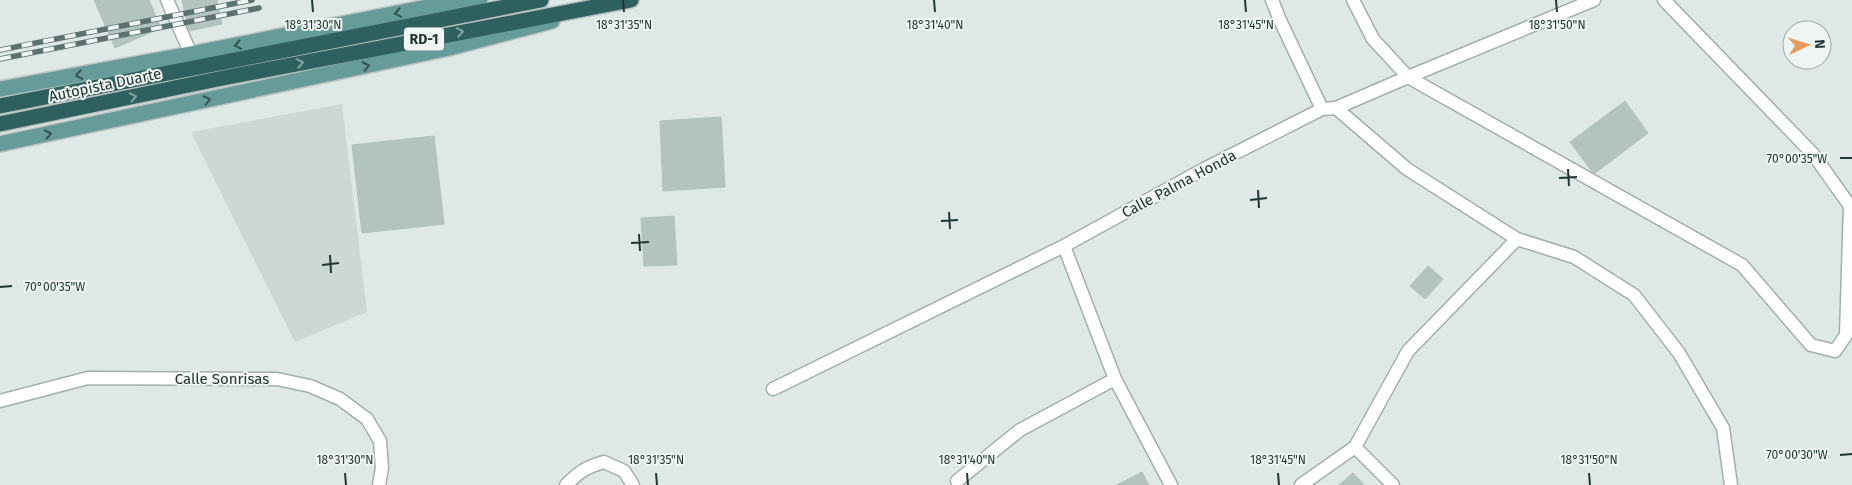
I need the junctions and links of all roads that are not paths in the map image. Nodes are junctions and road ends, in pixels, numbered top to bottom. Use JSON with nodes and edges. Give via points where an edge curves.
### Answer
{"nodes":[{"id":1,"x":167,"y":0,"type":"edge"},
{"id":2,"x":480,"y":0,"type":"edge"},
{"id":3,"x":541,"y":0,"type":"edge"},
{"id":4,"x":632,"y":0,"type":"edge"},
{"id":5,"x":1272,"y":0,"type":"edge"},
{"id":6,"x":1353,"y":0,"type":"edge"},
{"id":7,"x":1594,"y":0,"type":"edge"},
{"id":8,"x":1664,"y":0,"type":"edge"},
{"id":9,"x":443,"y":2,"type":"edge"},
{"id":10,"x":192,"y":54,"type":"junction"},
{"id":11,"x":1408,"y":77,"type":"junction"},
{"id":12,"x":0,"y":89,"type":"edge"},
{"id":13,"x":0,"y":106,"type":"edge"},
{"id":14,"x":1336,"y":108,"type":"junction"},
{"id":15,"x":1322,"y":109,"type":"junction"},
{"id":16,"x":0,"y":124,"type":"edge"},
{"id":17,"x":0,"y":144,"type":"edge"},
{"id":18,"x":1518,"y":239,"type":"junction"},
{"id":19,"x":1064,"y":246,"type":"junction"},
{"id":20,"x":1115,"y":379,"type":"junction"},
{"id":21,"x":773,"y":389,"type":"dead end"},
{"id":22,"x":0,"y":401,"type":"edge"},
{"id":23,"x":1355,"y":446,"type":"junction"},
{"id":24,"x":957,"y":481,"type":"dead end"},
{"id":25,"x":379,"y":485,"type":"edge"},
{"id":26,"x":566,"y":485,"type":"edge"},
{"id":27,"x":633,"y":485,"type":"edge"},
{"id":28,"x":1171,"y":485,"type":"edge"},
{"id":29,"x":1301,"y":485,"type":"edge"},
{"id":30,"x":1393,"y":485,"type":"edge"},
{"id":31,"x":1731,"y":485,"type":"edge"}],
"edges":[{"from":1,"to":10,"type":"street"},
{"from":2,"to":9,"type":"main road"},
{"from":3,"to":13,"type":"highway","name":"Autopista Duarte","number":"RD-1"},
{"from":16,"to":4,"type":"highway","name":"Autopista Duarte","number":"RD-1","one_way":true},
{"from":17,"to":4,"type":"main road","one_way":true,"via":[[449,48]]},
{"from":5,"to":15,"type":"street"},
{"from":6,"to":11,"type":"street","via":[[1373,39]]},
{"from":7,"to":11,"type":"street","name":"Calle Palma Honda"},
{"from":8,"to":11,"type":"street","via":[[1813,154],[1850,206],[1846,335],[1835,351],[1811,345],[1742,265]]},
{"from":9,"to":10,"type":"main road","one_way":true},
{"from":10,"to":12,"type":"main road","one_way":true},
{"from":11,"to":14,"type":"street","name":"Calle Palma Honda"},
{"from":14,"to":15,"type":"street","name":"Calle Palma Honda"},
{"from":14,"to":18,"type":"street","via":[[1407,169]]},
{"from":15,"to":19,"type":"street","name":"Calle Palma Honda","via":[[1204,168]]},
{"from":18,"to":23,"type":"street","via":[[1408,351]]},
{"from":18,"to":31,"type":"street","via":[[1574,257],[1634,296],[1680,353],[1724,428]]},
{"from":19,"to":20,"type":"street"},
{"from":19,"to":21,"type":"street","name":"Calle Palma Honda"},
{"from":20,"to":24,"type":"street","via":[[1020,430]]},
{"from":20,"to":28,"type":"street"},
{"from":22,"to":25,"type":"street","name":"Calle Sonrisas","via":[[88,378],[277,379],[310,386],[340,400],[367,419],[380,441],[382,468]]},
{"from":23,"to":29,"type":"street"},
{"from":23,"to":30,"type":"street"},
{"from":26,"to":27,"type":"street","via":[[588,466],[604,462],[624,471]]}]}
